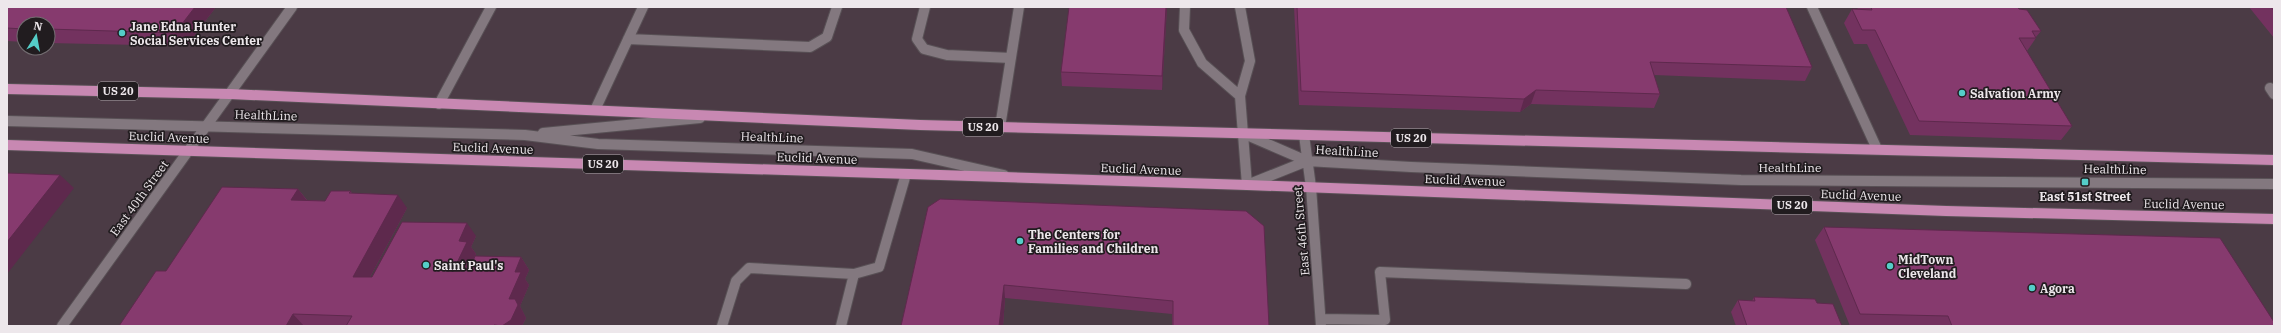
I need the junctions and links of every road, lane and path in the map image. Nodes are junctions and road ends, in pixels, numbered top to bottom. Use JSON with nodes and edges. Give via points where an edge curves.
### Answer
{"nodes":[{"id":1,"x":292,"y":7,"type":"edge"},
{"id":2,"x":491,"y":7,"type":"edge"},
{"id":3,"x":643,"y":7,"type":"edge"},
{"id":4,"x":837,"y":7,"type":"edge"},
{"id":5,"x":924,"y":7,"type":"edge"},
{"id":6,"x":1019,"y":7,"type":"edge"},
{"id":7,"x":1185,"y":7,"type":"edge"},
{"id":8,"x":1240,"y":7,"type":"edge"},
{"id":9,"x":1812,"y":7,"type":"edge"},
{"id":10,"x":628,"y":39,"type":"junction"},
{"id":11,"x":1011,"y":58,"type":"junction"},
{"id":12,"x":7,"y":89,"type":"edge"},
{"id":13,"x":230,"y":94,"type":"junction"},
{"id":14,"x":1240,"y":96,"type":"junction"},
{"id":15,"x":439,"y":104,"type":"junction"},
{"id":16,"x":595,"y":110,"type":"junction"},
{"id":17,"x":725,"y":116,"type":"junction"},
{"id":18,"x":7,"y":120,"type":"edge"},
{"id":19,"x":207,"y":127,"type":"junction"},
{"id":20,"x":1000,"y":127,"type":"junction"},
{"id":21,"x":1242,"y":133,"type":"junction"},
{"id":22,"x":525,"y":135,"type":"junction"},
{"id":23,"x":1304,"y":135,"type":"junction"},
{"id":24,"x":7,"y":145,"type":"edge"},
{"id":25,"x":1877,"y":149,"type":"junction"},
{"id":26,"x":190,"y":151,"type":"junction"},
{"id":27,"x":2274,"y":160,"type":"edge"},
{"id":28,"x":1307,"y":162,"type":"junction"},
{"id":29,"x":906,"y":174,"type":"junction"},
{"id":30,"x":1017,"y":178,"type":"junction"},
{"id":31,"x":1247,"y":184,"type":"junction"},
{"id":32,"x":2274,"y":184,"type":"edge"},
{"id":33,"x":1311,"y":188,"type":"junction"},
{"id":34,"x":2274,"y":219,"type":"edge"},
{"id":35,"x":854,"y":274,"type":"junction"},
{"id":36,"x":1686,"y":284,"type":"dead end"},
{"id":37,"x":1321,"y":322,"type":"edge"},
{"id":38,"x":62,"y":326,"type":"edge"},
{"id":39,"x":722,"y":326,"type":"edge"},
{"id":40,"x":841,"y":326,"type":"edge"}],
"edges":[{"from":1,"to":13,"type":"street","name":"East 40th Street"},
{"from":2,"to":15,"type":"street"},
{"from":3,"to":10,"type":"street"},
{"from":4,"to":10,"type":"street","via":[[829,34],[823,43],[810,47]]},
{"from":5,"to":11,"type":"street","via":[[917,39],[924,49],[947,55]]},
{"from":6,"to":11,"type":"street"},
{"from":7,"to":14,"type":"street","via":[[1184,30],[1202,63]]},
{"from":8,"to":14,"type":"street","via":[[1250,62]]},
{"from":9,"to":25,"type":"street"},
{"from":10,"to":16,"type":"street"},
{"from":11,"to":20,"type":"street"},
{"from":12,"to":13,"type":"main road","number":"US 20"},
{"from":13,"to":15,"type":"main road","number":"US 20"},
{"from":13,"to":19,"type":"street","name":"East 40th Street"},
{"from":14,"to":21,"type":"street"},
{"from":15,"to":16,"type":"main road","number":"US 20"},
{"from":16,"to":17,"type":"main road","number":"US 20"},
{"from":17,"to":20,"type":"main road","number":"US 20"},
{"from":17,"to":22,"type":"street","name":"HealthLine"},
{"from":18,"to":19,"type":"street","name":"HealthLine"},
{"from":19,"to":22,"type":"street","name":"HealthLine"},
{"from":19,"to":26,"type":"street","name":"East 40th Street"},
{"from":20,"to":21,"type":"main road","number":"US 20"},
{"from":21,"to":23,"type":"main road","number":"US 20"},
{"from":21,"to":28,"type":"street","name":"HealthLine"},
{"from":21,"to":31,"type":"street"},
{"from":22,"to":30,"type":"street","name":"HealthLine","via":[[598,144],[912,154]]},
{"from":23,"to":25,"type":"main road","number":"US 20"},
{"from":23,"to":28,"type":"street","name":"East 46th Street"},
{"from":24,"to":26,"type":"main road","name":"Euclid Avenue","number":"US 20"},
{"from":25,"to":27,"type":"main road","number":"US 20"},
{"from":26,"to":29,"type":"main road","name":"Euclid Avenue","number":"US 20"},
{"from":26,"to":38,"type":"street","name":"East 40th Street"},
{"from":28,"to":31,"type":"street","name":"HealthLine"},
{"from":28,"to":32,"type":"street","name":"HealthLine","via":[[1741,180]]},
{"from":28,"to":33,"type":"street","name":"East 46th Street"},
{"from":29,"to":30,"type":"main road","name":"Euclid Avenue","number":"US 20"},
{"from":29,"to":35,"type":"street","via":[[879,267]]},
{"from":30,"to":31,"type":"main road","name":"Euclid Avenue","number":"US 20"},
{"from":31,"to":33,"type":"main road","name":"Euclid Avenue","number":"US 20"},
{"from":33,"to":34,"type":"main road","name":"Euclid Avenue","number":"US 20"},
{"from":33,"to":37,"type":"street","name":"East 46th Street"},
{"from":35,"to":39,"type":"street","via":[[749,268],[736,281]]},
{"from":35,"to":40,"type":"street"},
{"from":36,"to":37,"type":"street","via":[[1380,272],[1385,320]]}]}
